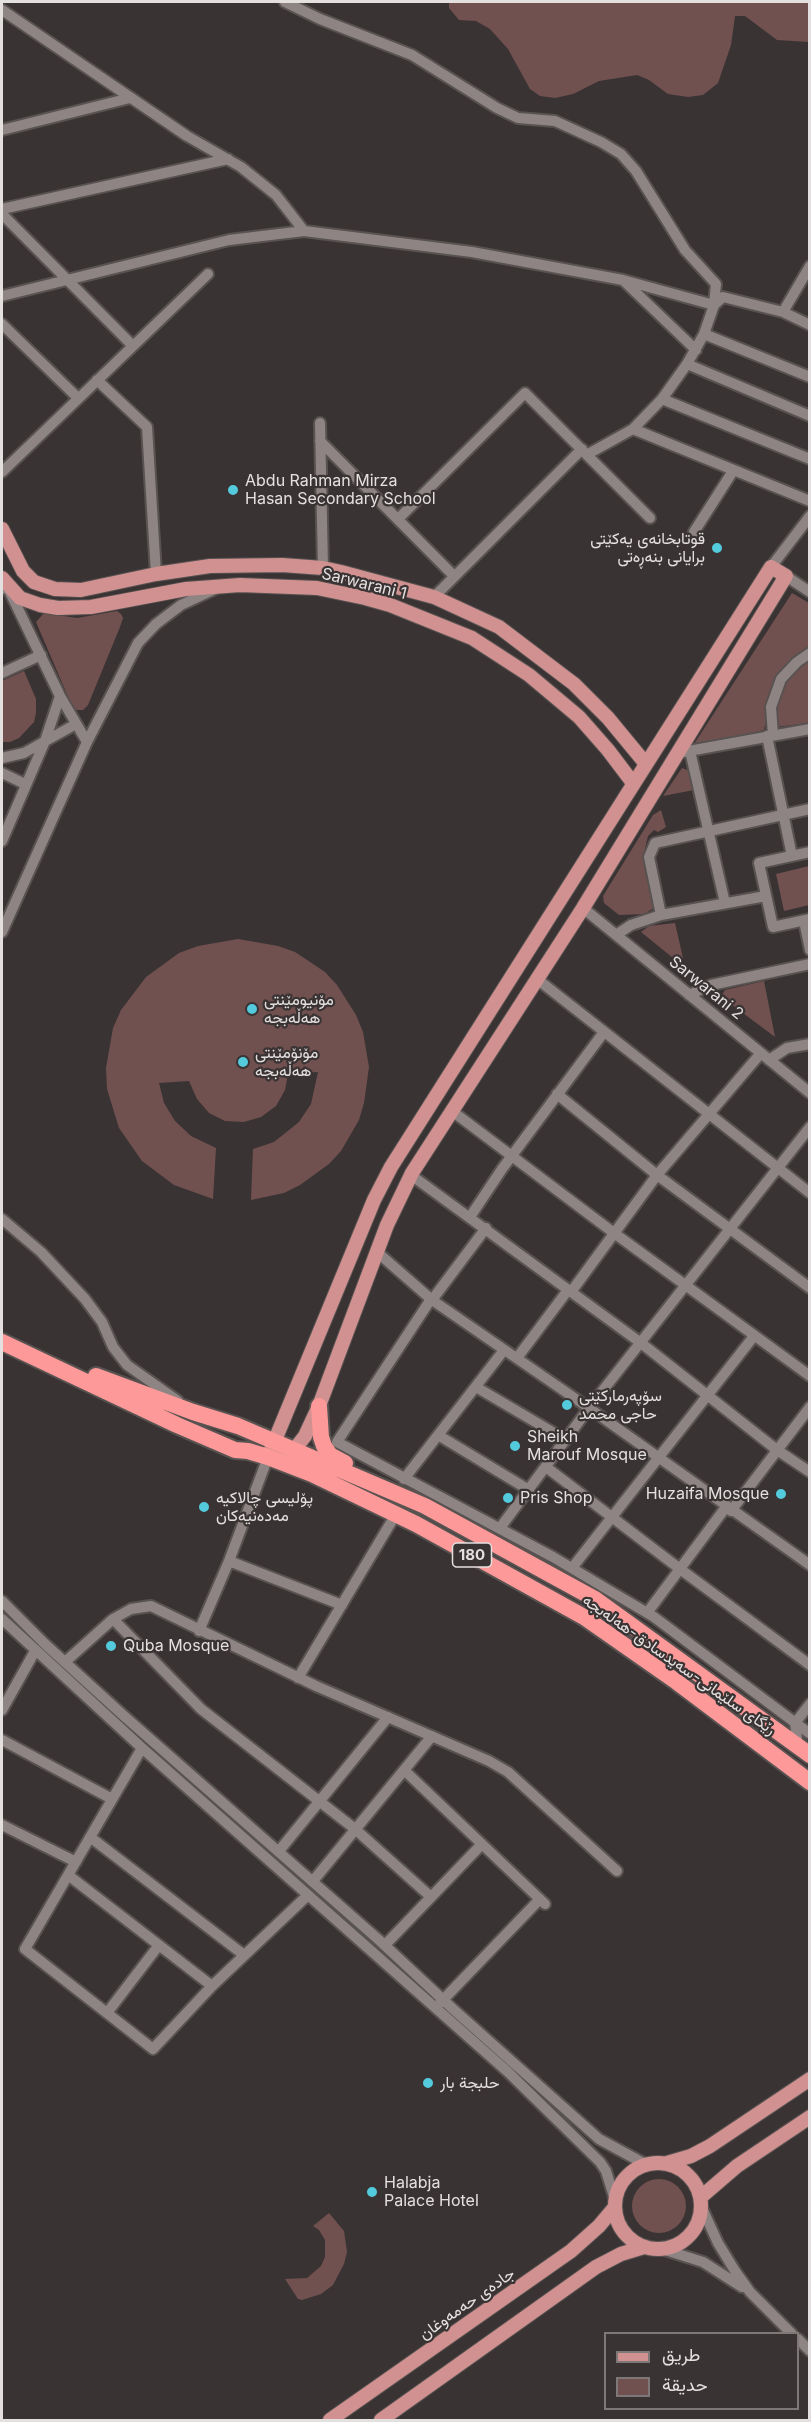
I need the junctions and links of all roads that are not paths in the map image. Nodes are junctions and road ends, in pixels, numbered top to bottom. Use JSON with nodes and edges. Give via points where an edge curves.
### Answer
{"nodes":[{"id":1,"x":285,"y":2,"type":"edge"},
{"id":2,"x":2,"y":10,"type":"edge"},
{"id":3,"x":130,"y":98,"type":"junction"},
{"id":4,"x":2,"y":130,"type":"edge"},
{"id":5,"x":228,"y":159,"type":"junction"},
{"id":6,"x":2,"y":209,"type":"edge"},
{"id":7,"x":2,"y":214,"type":"edge"},
{"id":8,"x":304,"y":231,"type":"junction"},
{"id":9,"x":810,"y":266,"type":"edge"},
{"id":10,"x":208,"y":274,"type":"dead end"},
{"id":11,"x":68,"y":280,"type":"junction"},
{"id":12,"x":622,"y":280,"type":"junction"},
{"id":13,"x":2,"y":296,"type":"edge"},
{"id":14,"x":714,"y":305,"type":"junction"},
{"id":15,"x":783,"y":312,"type":"junction"},
{"id":16,"x":2,"y":324,"type":"edge"},
{"id":17,"x":810,"y":325,"type":"edge"},
{"id":18,"x":704,"y":334,"type":"junction"},
{"id":19,"x":133,"y":346,"type":"junction"},
{"id":20,"x":696,"y":350,"type":"junction"},
{"id":21,"x":687,"y":364,"type":"junction"},
{"id":22,"x":810,"y":377,"type":"edge"},
{"id":23,"x":97,"y":380,"type":"junction"},
{"id":24,"x":78,"y":398,"type":"junction"},
{"id":25,"x":662,"y":399,"type":"junction"},
{"id":26,"x":810,"y":416,"type":"edge"},
{"id":27,"x":320,"y":423,"type":"dead end"},
{"id":28,"x":633,"y":429,"type":"junction"},
{"id":29,"x":320,"y":441,"type":"junction"},
{"id":30,"x":585,"y":451,"type":"junction"},
{"id":31,"x":810,"y":459,"type":"edge"},
{"id":32,"x":733,"y":471,"type":"junction"},
{"id":33,"x":2,"y":472,"type":"edge"},
{"id":34,"x":810,"y":501,"type":"edge"},
{"id":35,"x":810,"y":516,"type":"edge"},
{"id":36,"x":650,"y":518,"type":"dead end"},
{"id":37,"x":399,"y":519,"type":"junction"},
{"id":38,"x":2,"y":529,"type":"edge"},
{"id":39,"x":694,"y":532,"type":"dead end"},
{"id":40,"x":771,"y":567,"type":"junction"},
{"id":41,"x":323,"y":568,"type":"junction"},
{"id":42,"x":156,"y":574,"type":"junction"},
{"id":43,"x":454,"y":576,"type":"junction"},
{"id":44,"x":786,"y":576,"type":"junction"},
{"id":45,"x":368,"y":579,"type":"junction"},
{"id":46,"x":3,"y":584,"type":"edge"},
{"id":47,"x":220,"y":586,"type":"junction"},
{"id":48,"x":810,"y":592,"type":"edge"},
{"id":49,"x":434,"y":597,"type":"junction"},
{"id":50,"x":365,"y":598,"type":"junction"},
{"id":51,"x":810,"y":653,"type":"edge"},
{"id":52,"x":40,"y":655,"type":"junction"},
{"id":53,"x":2,"y":673,"type":"edge"},
{"id":54,"x":60,"y":696,"type":"junction"},
{"id":55,"x":76,"y":724,"type":"junction"},
{"id":56,"x":810,"y":729,"type":"edge"},
{"id":57,"x":770,"y":736,"type":"junction"},
{"id":58,"x":45,"y":741,"type":"junction"},
{"id":59,"x":87,"y":742,"type":"junction"},
{"id":60,"x":684,"y":752,"type":"junction"},
{"id":61,"x":2,"y":758,"type":"edge"},
{"id":62,"x":646,"y":764,"type":"junction"},
{"id":63,"x":2,"y":773,"type":"edge"},
{"id":64,"x":633,"y":783,"type":"junction"},
{"id":65,"x":25,"y":784,"type":"junction"},
{"id":66,"x":810,"y":809,"type":"edge"},
{"id":67,"x":783,"y":815,"type":"junction"},
{"id":68,"x":708,"y":831,"type":"junction"},
{"id":69,"x":2,"y":841,"type":"edge"},
{"id":70,"x":810,"y":852,"type":"edge"},
{"id":71,"x":792,"y":856,"type":"junction"},
{"id":72,"x":766,"y":896,"type":"junction"},
{"id":73,"x":725,"y":903,"type":"junction"},
{"id":74,"x":583,"y":908,"type":"junction"},
{"id":75,"x":661,"y":915,"type":"junction"},
{"id":76,"x":807,"y":920,"type":"edge"},
{"id":77,"x":2,"y":932,"type":"edge"},
{"id":78,"x":616,"y":935,"type":"junction"},
{"id":79,"x":810,"y":950,"type":"edge"},
{"id":80,"x":810,"y":964,"type":"edge"},
{"id":81,"x":537,"y":979,"type":"junction"},
{"id":82,"x":689,"y":995,"type":"junction"},
{"id":83,"x":604,"y":1032,"type":"junction"},
{"id":84,"x":810,"y":1044,"type":"edge"},
{"id":85,"x":765,"y":1057,"type":"junction"},
{"id":86,"x":452,"y":1070,"type":"junction"},
{"id":87,"x":470,"y":1083,"type":"junction"},
{"id":88,"x":810,"y":1093,"type":"edge"},
{"id":89,"x":557,"y":1094,"type":"junction"},
{"id":90,"x":452,"y":1111,"type":"junction"},
{"id":91,"x":709,"y":1115,"type":"junction"},
{"id":92,"x":810,"y":1127,"type":"edge"},
{"id":93,"x":512,"y":1156,"type":"junction"},
{"id":94,"x":778,"y":1168,"type":"junction"},
{"id":95,"x":411,"y":1175,"type":"junction"},
{"id":96,"x":657,"y":1175,"type":"junction"},
{"id":97,"x":810,"y":1193,"type":"edge"},
{"id":98,"x":470,"y":1217,"type":"junction"},
{"id":99,"x":2,"y":1219,"type":"edge"},
{"id":100,"x":486,"y":1228,"type":"junction"},
{"id":101,"x":731,"y":1228,"type":"junction"},
{"id":102,"x":614,"y":1233,"type":"junction"},
{"id":103,"x":377,"y":1252,"type":"junction"},
{"id":104,"x":686,"y":1286,"type":"junction"},
{"id":105,"x":810,"y":1288,"type":"edge"},
{"id":106,"x":570,"y":1291,"type":"junction"},
{"id":107,"x":432,"y":1299,"type":"junction"},
{"id":108,"x":2,"y":1334,"type":"edge"},
{"id":109,"x":754,"y":1336,"type":"junction"},
{"id":110,"x":2,"y":1342,"type":"edge"},
{"id":111,"x":641,"y":1342,"type":"junction"},
{"id":112,"x":504,"y":1350,"type":"junction"},
{"id":113,"x":517,"y":1358,"type":"junction"},
{"id":114,"x":810,"y":1376,"type":"edge"},
{"id":115,"x":476,"y":1387,"type":"junction"},
{"id":116,"x":707,"y":1395,"type":"junction"},
{"id":117,"x":319,"y":1406,"type":"junction"},
{"id":118,"x":810,"y":1407,"type":"edge"},
{"id":119,"x":590,"y":1408,"type":"junction"},
{"id":120,"x":193,"y":1412,"type":"junction"},
{"id":121,"x":438,"y":1435,"type":"junction"},
{"id":122,"x":566,"y":1440,"type":"junction"},
{"id":123,"x":275,"y":1441,"type":"junction"},
{"id":124,"x":294,"y":1450,"type":"junction"},
{"id":125,"x":777,"y":1450,"type":"junction"},
{"id":126,"x":659,"y":1459,"type":"junction"},
{"id":127,"x":266,"y":1462,"type":"junction"},
{"id":128,"x":546,"y":1467,"type":"junction"},
{"id":129,"x":810,"y":1472,"type":"edge"},
{"id":130,"x":404,"y":1479,"type":"junction"},
{"id":131,"x":529,"y":1490,"type":"junction"},
{"id":132,"x":408,"y":1498,"type":"junction"},
{"id":133,"x":728,"y":1509,"type":"junction"},
{"id":134,"x":396,"y":1514,"type":"junction"},
{"id":135,"x":612,"y":1517,"type":"junction"},
{"id":136,"x":500,"y":1528,"type":"junction"},
{"id":137,"x":229,"y":1561,"type":"junction"},
{"id":138,"x":808,"y":1561,"type":"edge"},
{"id":139,"x":572,"y":1568,"type":"junction"},
{"id":140,"x":680,"y":1569,"type":"junction"},
{"id":141,"x":2,"y":1601,"type":"edge"},
{"id":142,"x":342,"y":1605,"type":"junction"},
{"id":143,"x":647,"y":1613,"type":"junction"},
{"id":144,"x":2,"y":1618,"type":"edge"},
{"id":145,"x":113,"y":1619,"type":"junction"},
{"id":146,"x":199,"y":1631,"type":"junction"},
{"id":147,"x":35,"y":1651,"type":"junction"},
{"id":148,"x":65,"y":1662,"type":"junction"},
{"id":149,"x":810,"y":1665,"type":"edge"},
{"id":150,"x":298,"y":1678,"type":"junction"},
{"id":151,"x":810,"y":1704,"type":"edge"},
{"id":152,"x":2,"y":1710,"type":"edge"},
{"id":153,"x":388,"y":1717,"type":"junction"},
{"id":154,"x":795,"y":1723,"type":"junction"},
{"id":155,"x":809,"y":1732,"type":"edge"},
{"id":156,"x":432,"y":1736,"type":"junction"},
{"id":157,"x":2,"y":1740,"type":"edge"},
{"id":158,"x":142,"y":1748,"type":"junction"},
{"id":159,"x":804,"y":1751,"type":"edge"},
{"id":160,"x":785,"y":1763,"type":"junction"},
{"id":161,"x":404,"y":1770,"type":"junction"},
{"id":162,"x":810,"y":1782,"type":"edge"},
{"id":163,"x":112,"y":1800,"type":"junction"},
{"id":164,"x":320,"y":1801,"type":"junction"},
{"id":165,"x":237,"y":1815,"type":"junction"},
{"id":166,"x":229,"y":1824,"type":"junction"},
{"id":167,"x":2,"y":1825,"type":"edge"},
{"id":168,"x":355,"y":1829,"type":"junction"},
{"id":169,"x":90,"y":1837,"type":"junction"},
{"id":170,"x":482,"y":1844,"type":"junction"},
{"id":171,"x":279,"y":1851,"type":"junction"},
{"id":172,"x":76,"y":1862,"type":"junction"},
{"id":173,"x":616,"y":1871,"type":"dead end"},
{"id":174,"x":68,"y":1875,"type":"junction"},
{"id":175,"x":313,"y":1881,"type":"junction"},
{"id":176,"x":308,"y":1895,"type":"junction"},
{"id":177,"x":431,"y":1897,"type":"junction"},
{"id":178,"x":159,"y":1945,"type":"junction"},
{"id":179,"x":385,"y":1945,"type":"junction"},
{"id":180,"x":244,"y":1955,"type":"junction"},
{"id":181,"x":212,"y":1986,"type":"junction"},
{"id":182,"x":439,"y":2004,"type":"junction"},
{"id":183,"x":107,"y":2013,"type":"junction"},
{"id":184,"x":511,"y":2068,"type":"junction"},
{"id":185,"x":810,"y":2079,"type":"edge"},
{"id":186,"x":810,"y":2117,"type":"edge"},
{"id":187,"x":668,"y":2163,"type":"junction"},
{"id":188,"x":645,"y":2164,"type":"junction"},
{"id":189,"x":615,"y":2203,"type":"junction"},
{"id":190,"x":701,"y":2203,"type":"junction"},
{"id":191,"x":644,"y":2247,"type":"junction"},
{"id":192,"x":662,"y":2249,"type":"junction"},
{"id":193,"x":750,"y":2292,"type":"junction"},
{"id":194,"x":790,"y":2332,"type":"edge"},
{"id":195,"x":799,"y":2340,"type":"edge"},
{"id":196,"x":810,"y":2351,"type":"edge"},
{"id":197,"x":390,"y":2418,"type":"edge"},
{"id":198,"x":330,"y":2421,"type":"edge"}],
"edges":[{"from":1,"to":14,"type":"street","via":[[412,55],[518,118],[555,122],[621,154],[636,171],[684,250],[716,284]]},
{"from":2,"to":3,"type":"street"},
{"from":3,"to":4,"type":"street"},
{"from":3,"to":5,"type":"street"},
{"from":5,"to":6,"type":"street"},
{"from":5,"to":8,"type":"street","via":[[276,195]]},
{"from":7,"to":11,"type":"street"},
{"from":8,"to":11,"type":"street","via":[[229,240]]},
{"from":8,"to":12,"type":"street","via":[[472,252]]},
{"from":9,"to":15,"type":"street"},
{"from":10,"to":19,"type":"street"},
{"from":11,"to":13,"type":"street"},
{"from":11,"to":19,"type":"street"},
{"from":12,"to":14,"type":"street"},
{"from":12,"to":20,"type":"street"},
{"from":14,"to":15,"type":"street","via":[[723,297]]},
{"from":14,"to":18,"type":"street"},
{"from":15,"to":17,"type":"street"},
{"from":16,"to":24,"type":"street"},
{"from":18,"to":20,"type":"street"},
{"from":18,"to":22,"type":"street"},
{"from":19,"to":23,"type":"street"},
{"from":20,"to":21,"type":"street"},
{"from":21,"to":25,"type":"street"},
{"from":21,"to":26,"type":"street"},
{"from":23,"to":24,"type":"street"},
{"from":23,"to":42,"type":"street","via":[[147,427]]},
{"from":24,"to":33,"type":"street"},
{"from":25,"to":28,"type":"street"},
{"from":25,"to":31,"type":"street"},
{"from":27,"to":29,"type":"street"},
{"from":28,"to":30,"type":"street"},
{"from":28,"to":32,"type":"street"},
{"from":29,"to":37,"type":"street"},
{"from":29,"to":41,"type":"street"},
{"from":30,"to":36,"type":"street"},
{"from":30,"to":37,"type":"street","via":[[525,393]]},
{"from":30,"to":43,"type":"street"},
{"from":32,"to":34,"type":"street"},
{"from":32,"to":39,"type":"street"},
{"from":35,"to":40,"type":"street"},
{"from":37,"to":43,"type":"street"},
{"from":38,"to":42,"type":"main road","via":[[22,571],[44,586],[81,590]]},
{"from":40,"to":44,"type":"main road"},
{"from":40,"to":62,"type":"main road"},
{"from":41,"to":42,"type":"main road","via":[[210,566]]},
{"from":41,"to":45,"type":"main road"},
{"from":43,"to":49,"type":"street"},
{"from":44,"to":48,"type":"street"},
{"from":44,"to":60,"type":"main road"},
{"from":45,"to":49,"type":"main road"},
{"from":45,"to":50,"type":"main road"},
{"from":46,"to":47,"type":"main road","name":"Sarwarani 1","via":[[29,602],[69,609]]},
{"from":46,"to":52,"type":"street"},
{"from":47,"to":50,"type":"main road","name":"Sarwarani 1","via":[[298,587]]},
{"from":47,"to":59,"type":"street","via":[[181,605],[138,643]]},
{"from":49,"to":62,"type":"main road","via":[[499,627],[574,684],[609,718]]},
{"from":50,"to":64,"type":"main road","name":"Sarwarani 1","via":[[458,632],[508,660],[579,717]]},
{"from":51,"to":57,"type":"street","via":[[781,679],[771,707]]},
{"from":52,"to":53,"type":"street"},
{"from":52,"to":54,"type":"street"},
{"from":54,"to":55,"type":"street"},
{"from":54,"to":58,"type":"street"},
{"from":55,"to":58,"type":"street"},
{"from":55,"to":59,"type":"street"},
{"from":56,"to":57,"type":"street"},
{"from":57,"to":60,"type":"street"},
{"from":57,"to":67,"type":"street"},
{"from":58,"to":61,"type":"street","via":[[24,753]]},
{"from":58,"to":65,"type":"street"},
{"from":59,"to":77,"type":"street"},
{"from":60,"to":68,"type":"street"},
{"from":60,"to":74,"type":"main road"},
{"from":62,"to":64,"type":"main road"},
{"from":63,"to":65,"type":"street"},
{"from":64,"to":86,"type":"main road"},
{"from":65,"to":69,"type":"street"},
{"from":66,"to":67,"type":"street"},
{"from":67,"to":68,"type":"street"},
{"from":67,"to":71,"type":"street"},
{"from":68,"to":73,"type":"street"},
{"from":68,"to":75,"type":"street","via":[[655,843],[649,857]]},
{"from":70,"to":71,"type":"street"},
{"from":71,"to":72,"type":"street","via":[[759,863]]},
{"from":72,"to":73,"type":"street"},
{"from":72,"to":76,"type":"street","via":[[773,927]]},
{"from":73,"to":75,"type":"street"},
{"from":74,"to":78,"type":"street","name":"Sarwarani 2"},
{"from":74,"to":81,"type":"main road"},
{"from":75,"to":78,"type":"street","via":[[631,925]]},
{"from":76,"to":79,"type":"street"},
{"from":78,"to":82,"type":"street","name":"Sarwarani 2"},
{"from":80,"to":82,"type":"street","via":[[711,985]]},
{"from":81,"to":83,"type":"street"},
{"from":81,"to":87,"type":"main road"},
{"from":82,"to":85,"type":"street","name":"Sarwarani 2"},
{"from":83,"to":89,"type":"street"},
{"from":83,"to":91,"type":"street"},
{"from":84,"to":85,"type":"street"},
{"from":85,"to":88,"type":"street","name":"Sarwarani 2"},
{"from":85,"to":91,"type":"street"},
{"from":86,"to":87,"type":"main road"},
{"from":86,"to":123,"type":"main road","via":[[390,1167]]},
{"from":87,"to":90,"type":"main road"},
{"from":89,"to":93,"type":"street"},
{"from":89,"to":96,"type":"street"},
{"from":90,"to":93,"type":"street"},
{"from":90,"to":95,"type":"main road"},
{"from":91,"to":94,"type":"street"},
{"from":91,"to":96,"type":"street"},
{"from":92,"to":94,"type":"street"},
{"from":93,"to":98,"type":"street"},
{"from":93,"to":102,"type":"street"},
{"from":94,"to":97,"type":"street"},
{"from":94,"to":101,"type":"street"},
{"from":95,"to":98,"type":"street"},
{"from":95,"to":103,"type":"main road"},
{"from":96,"to":101,"type":"street"},
{"from":96,"to":102,"type":"street"},
{"from":98,"to":100,"type":"street"},
{"from":99,"to":120,"type":"street","via":[[79,1291],[127,1365]]},
{"from":100,"to":106,"type":"street"},
{"from":100,"to":107,"type":"street"},
{"from":101,"to":104,"type":"street"},
{"from":101,"to":105,"type":"street"},
{"from":102,"to":104,"type":"street"},
{"from":102,"to":106,"type":"street"},
{"from":103,"to":107,"type":"street"},
{"from":103,"to":117,"type":"main road"},
{"from":104,"to":109,"type":"street"},
{"from":104,"to":111,"type":"street"},
{"from":106,"to":111,"type":"street"},
{"from":106,"to":113,"type":"street"},
{"from":107,"to":112,"type":"street"},
{"from":107,"to":130,"type":"street","via":[[337,1442]]},
{"from":108,"to":120,"type":"highway","number":"180","via":[[112,1383]]},
{"from":109,"to":114,"type":"street"},
{"from":109,"to":116,"type":"street"},
{"from":110,"to":127,"type":"highway","name":"رێگای سلێمانی-سەیدسادق-هەلەبجە","number":"180","via":[[100,1390]]},
{"from":111,"to":116,"type":"street"},
{"from":111,"to":119,"type":"street"},
{"from":112,"to":113,"type":"street"},
{"from":112,"to":115,"type":"street"},
{"from":113,"to":119,"type":"street"},
{"from":115,"to":121,"type":"street"},
{"from":115,"to":122,"type":"street"},
{"from":116,"to":125,"type":"street"},
{"from":116,"to":126,"type":"street"},
{"from":117,"to":124,"type":"main road"},
{"from":117,"to":132,"type":"highway","via":[[321,1437],[330,1455]]},
{"from":118,"to":125,"type":"street"},
{"from":119,"to":122,"type":"street"},
{"from":119,"to":126,"type":"street"},
{"from":120,"to":123,"type":"highway","number":"180"},
{"from":121,"to":130,"type":"street"},
{"from":121,"to":131,"type":"street"},
{"from":122,"to":128,"type":"street"},
{"from":123,"to":124,"type":"highway","number":"180"},
{"from":123,"to":127,"type":"main road"},
{"from":124,"to":127,"type":"main road"},
{"from":124,"to":132,"type":"highway","name":"رێگای سلێمانی-سەیدسادق-هەلەبجە","number":"180"},
{"from":125,"to":129,"type":"street"},
{"from":125,"to":133,"type":"street"},
{"from":126,"to":133,"type":"street"},
{"from":126,"to":135,"type":"street"},
{"from":127,"to":134,"type":"highway","name":"رێگای سلێمانی-سەیدسادق-هەلەبجە","number":"180","via":[[312,1474]]},
{"from":127,"to":137,"type":"street"},
{"from":128,"to":131,"type":"street"},
{"from":128,"to":135,"type":"street"},
{"from":130,"to":136,"type":"street"},
{"from":131,"to":136,"type":"street"},
{"from":132,"to":159,"type":"highway","name":"رێگای سلێمانی-سەیدسادق-هەلەبجە","number":"180","via":[[595,1599]]},
{"from":133,"to":138,"type":"street"},
{"from":133,"to":140,"type":"street"},
{"from":134,"to":142,"type":"street"},
{"from":134,"to":160,"type":"highway","name":"رێگای سلێمانی-سەیدسادق-هەلەبجە","number":"180","via":[[584,1617]]},
{"from":135,"to":139,"type":"street"},
{"from":135,"to":140,"type":"street"},
{"from":136,"to":139,"type":"street"},
{"from":137,"to":142,"type":"street"},
{"from":137,"to":146,"type":"street"},
{"from":139,"to":143,"type":"street"},
{"from":140,"to":143,"type":"street"},
{"from":140,"to":149,"type":"street"},
{"from":141,"to":148,"type":"street"},
{"from":142,"to":150,"type":"street"},
{"from":143,"to":154,"type":"street"},
{"from":144,"to":147,"type":"street"},
{"from":145,"to":146,"type":"street","via":[[151,1606]]},
{"from":145,"to":148,"type":"street"},
{"from":145,"to":164,"type":"street","via":[[201,1709]]},
{"from":146,"to":150,"type":"street"},
{"from":147,"to":152,"type":"street"},
{"from":147,"to":158,"type":"street"},
{"from":148,"to":165,"type":"street"},
{"from":150,"to":153,"type":"street"},
{"from":151,"to":154,"type":"street"},
{"from":153,"to":156,"type":"street"},
{"from":153,"to":164,"type":"street"},
{"from":154,"to":155,"type":"street"},
{"from":154,"to":159,"type":"street"},
{"from":155,"to":159,"type":"street"},
{"from":156,"to":161,"type":"street"},
{"from":156,"to":173,"type":"street","via":[[508,1772]]},
{"from":157,"to":163,"type":"street"},
{"from":158,"to":163,"type":"street"},
{"from":158,"to":166,"type":"street"},
{"from":159,"to":160,"type":"street"},
{"from":160,"to":162,"type":"highway","name":"رێگای سلێمانی-سەیدسادق-هەلەبجە","number":"180"},
{"from":161,"to":168,"type":"street"},
{"from":161,"to":170,"type":"street"},
{"from":163,"to":169,"type":"street"},
{"from":164,"to":168,"type":"street"},
{"from":164,"to":171,"type":"street"},
{"from":165,"to":166,"type":"street"},
{"from":165,"to":171,"type":"street"},
{"from":166,"to":176,"type":"street"},
{"from":167,"to":172,"type":"street"},
{"from":168,"to":175,"type":"street"},
{"from":168,"to":177,"type":"street"},
{"from":169,"to":172,"type":"street"},
{"from":169,"to":180,"type":"street"},
{"from":170,"to":177,"type":"street"},
{"from":170,"to":182,"type":"street","via":[[542,1902]]},
{"from":171,"to":175,"type":"street"},
{"from":172,"to":174,"type":"street"},
{"from":174,"to":178,"type":"street"},
{"from":174,"to":183,"type":"street","via":[[25,1949]]},
{"from":175,"to":179,"type":"street"},
{"from":176,"to":180,"type":"street"},
{"from":176,"to":182,"type":"street"},
{"from":177,"to":179,"type":"street"},
{"from":178,"to":181,"type":"street"},
{"from":178,"to":183,"type":"street"},
{"from":179,"to":182,"type":"street"},
{"from":180,"to":181,"type":"street"},
{"from":181,"to":183,"type":"street","via":[[153,2049]]},
{"from":182,"to":184,"type":"street"},
{"from":184,"to":188,"type":"street","via":[[599,2139]]},
{"from":184,"to":189,"type":"street","via":[[600,2162]]},
{"from":185,"to":187,"type":"main road","via":[[710,2146]]},
{"from":186,"to":190,"type":"main road","via":[[737,2166]]},
{"from":187,"to":188,"type":"main road"},
{"from":187,"to":190,"type":"main road","via":[[689,2175],[697,2185]]},
{"from":188,"to":189,"type":"main road","via":[[625,2178]]},
{"from":189,"to":191,"type":"main road","via":[[623,2231]]},
{"from":189,"to":198,"type":"main road","name":"جادەی حەمەوغان","via":[[599,2226],[571,2251]]},
{"from":190,"to":192,"type":"main road","via":[[693,2231],[685,2240]]},
{"from":190,"to":193,"type":"street","via":[[718,2244]]},
{"from":191,"to":192,"type":"main road"},
{"from":191,"to":197,"type":"main road","via":[[596,2267]]},
{"from":192,"to":193,"type":"street","via":[[703,2262]]},
{"from":193,"to":194,"type":"street"},
{"from":195,"to":196,"type":"street"}]}
